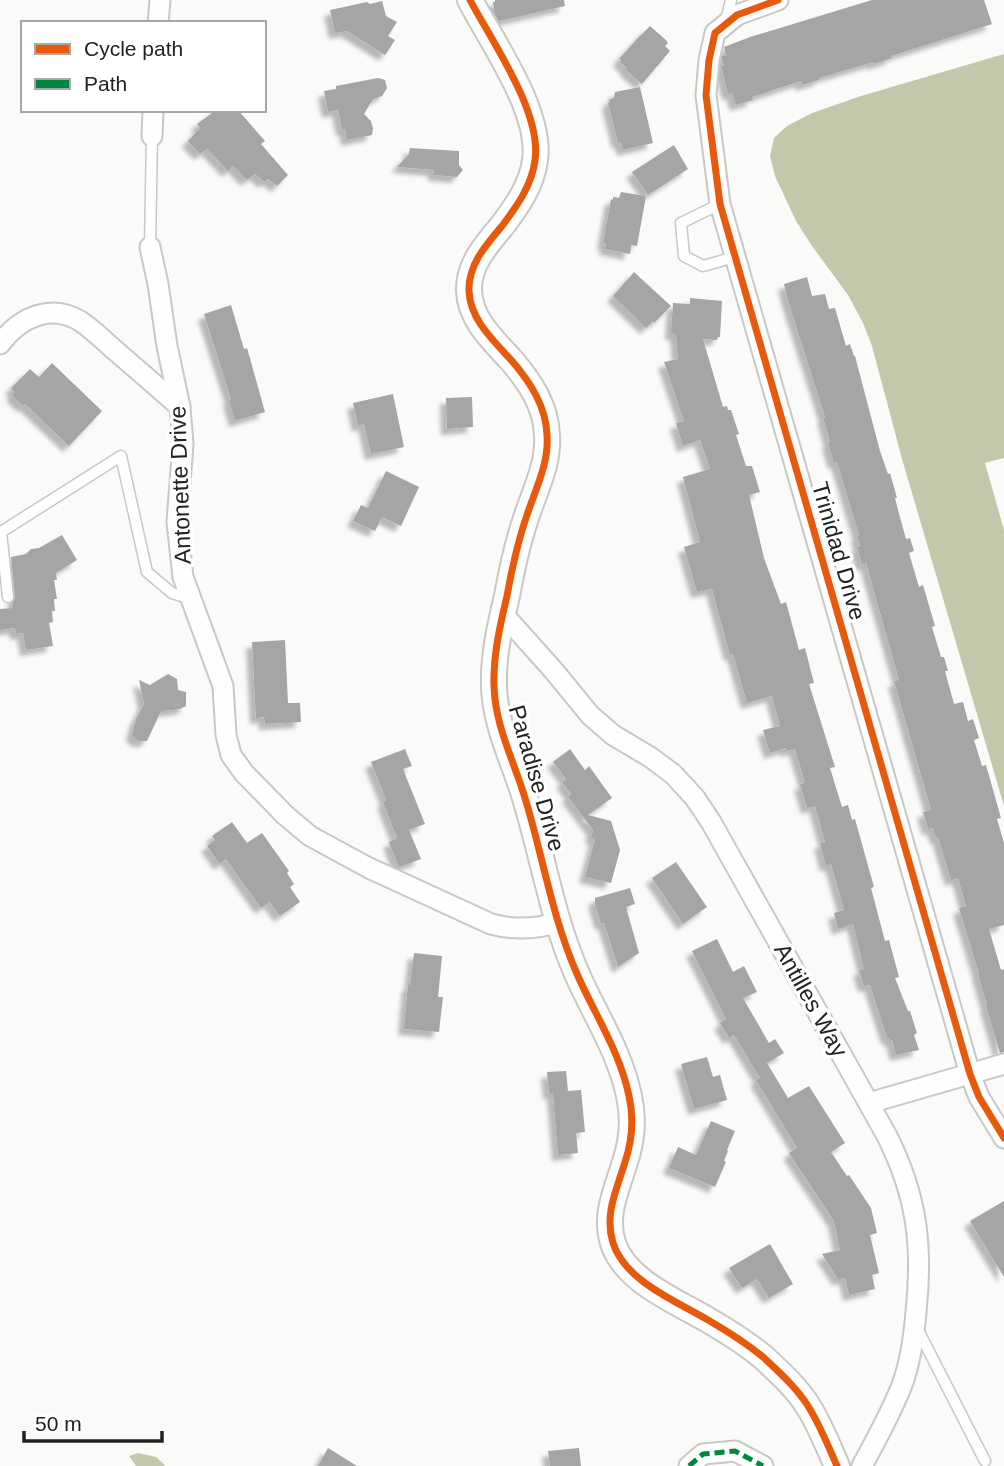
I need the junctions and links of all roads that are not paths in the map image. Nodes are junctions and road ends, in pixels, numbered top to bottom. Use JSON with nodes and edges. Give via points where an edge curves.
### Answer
{"nodes":[{"id":1,"x":160,"y":0,"type":"edge"},
{"id":2,"x":470,"y":0,"type":"edge"},
{"id":3,"x":731,"y":0,"type":"edge"},
{"id":4,"x":778,"y":0,"type":"edge"},
{"id":5,"x":158,"y":21,"type":"edge"},
{"id":6,"x":725,"y":24,"type":"junction"},
{"id":7,"x":153,"y":112,"type":"edge"},
{"id":8,"x":152,"y":136,"type":"joint"},
{"id":9,"x":720,"y":204,"type":"junction"},
{"id":10,"x":150,"y":247,"type":"joint"},
{"id":11,"x":735,"y":257,"type":"junction"},
{"id":12,"x":0,"y":344,"type":"edge"},
{"id":13,"x":180,"y":407,"type":"junction"},
{"id":14,"x":8,"y":597,"type":"dead end"},
{"id":15,"x":191,"y":599,"type":"junction"},
{"id":16,"x":503,"y":614,"type":"junction"},
{"id":17,"x":558,"y":922,"type":"junction"},
{"id":18,"x":1004,"y":1064,"type":"edge"},
{"id":19,"x":970,"y":1074,"type":"junction"},
{"id":20,"x":869,"y":1103,"type":"junction"},
{"id":21,"x":1004,"y":1138,"type":"edge"},
{"id":22,"x":915,"y":1324,"type":"junction"},
{"id":23,"x":985,"y":1461,"type":"dead end"},
{"id":24,"x":689,"y":1466,"type":"edge"},
{"id":25,"x":763,"y":1466,"type":"edge"},
{"id":26,"x":837,"y":1466,"type":"edge"},
{"id":27,"x":862,"y":1466,"type":"edge"}],
"edges":[{"from":1,"to":5,"type":"street"},
{"from":2,"to":16,"type":"street","name":"Paradise Drive","via":[[527,108],[536,139],[530,181],[480,255],[469,290],[477,317],[532,387],[547,426],[544,467],[518,545]]},
{"from":3,"to":6,"type":"lane"},
{"from":4,"to":6,"type":"street"},
{"from":6,"to":9,"type":"street","name":"Trinidad Drive","via":[[715,33],[706,95]]},
{"from":7,"to":8,"type":"street"},
{"from":8,"to":10,"type":"lane"},
{"from":9,"to":11,"type":"street","name":"Trinidad Drive"},
{"from":9,"to":11,"type":"lane","via":[[681,223],[684,256],[703,265]]},
{"from":10,"to":13,"type":"street","name":"Antonette Drive"},
{"from":11,"to":19,"type":"street","name":"Trinidad Drive"},
{"from":12,"to":13,"type":"street","via":[[31,317],[52,313],[73,317]]},
{"from":13,"to":15,"type":"street","name":"Antonette Drive","via":[[183,444],[177,522],[183,577]]},
{"from":14,"to":15,"type":"lane","via":[[1,532],[121,456],[147,572],[172,593]]},
{"from":15,"to":17,"type":"street","name":"Antonette Drive","via":[[223,686],[231,755],[285,816],[349,858],[480,920],[526,929]]},
{"from":16,"to":17,"type":"street","name":"Paradise Drive","via":[[494,677],[497,716],[526,799]]},
{"from":16,"to":20,"type":"street","name":"Antilles Way","via":[[600,726],[662,765],[695,797]]},
{"from":17,"to":26,"type":"street","name":"Paradise Drive","via":[[619,1061],[630,1098],[630,1146],[609,1217],[615,1249],[637,1277],[728,1332],[783,1376],[809,1407]]},
{"from":18,"to":19,"type":"street"},
{"from":19,"to":20,"type":"street"},
{"from":19,"to":21,"type":"street","name":"Trinidad Drive"},
{"from":20,"to":22,"type":"street","name":"Antilles Way","via":[[902,1169],[914,1210],[919,1259]]},
{"from":22,"to":23,"type":"lane"},
{"from":22,"to":27,"type":"street","name":"Antilles Way","via":[[902,1384]]},
{"from":24,"to":25,"type":"street","via":[[703,1454],[735,1451]]}]}
